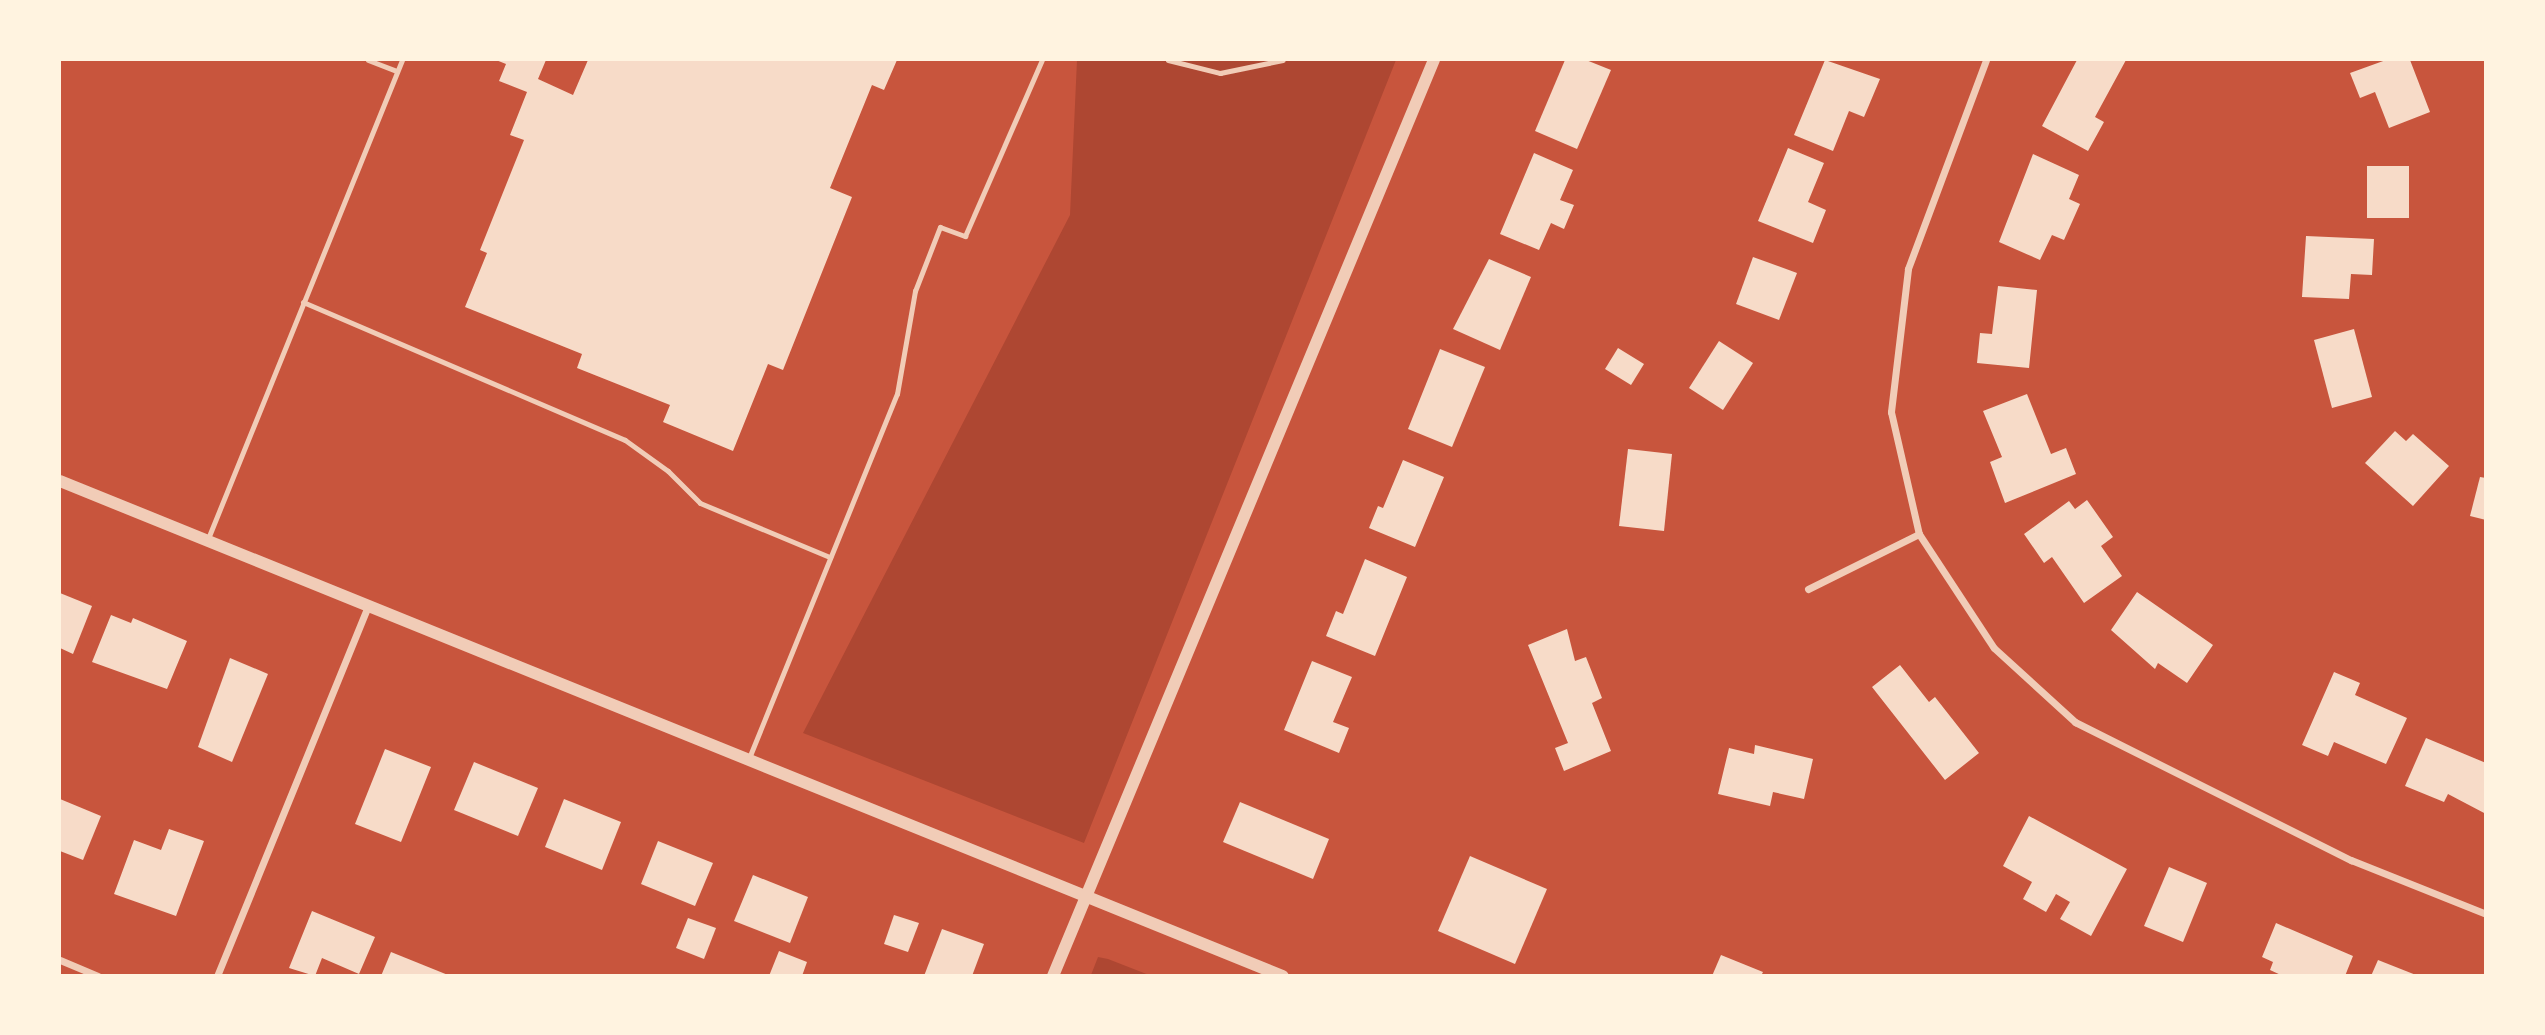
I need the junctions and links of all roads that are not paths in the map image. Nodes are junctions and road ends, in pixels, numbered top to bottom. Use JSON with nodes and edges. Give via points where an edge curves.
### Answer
{"nodes":[{"id":1,"x":368,"y":60,"type":"edge"},
{"id":2,"x":402,"y":60,"type":"edge"},
{"id":3,"x":1042,"y":60,"type":"edge"},
{"id":4,"x":1168,"y":60,"type":"edge"},
{"id":5,"x":1283,"y":60,"type":"edge"},
{"id":6,"x":1434,"y":60,"type":"edge"},
{"id":7,"x":1986,"y":60,"type":"edge"},
{"id":8,"x":397,"y":71,"type":"junction"},
{"id":9,"x":303,"y":302,"type":"junction"},
{"id":10,"x":60,"y":481,"type":"edge"},
{"id":11,"x":1919,"y":534,"type":"junction"},
{"id":12,"x":207,"y":541,"type":"junction"},
{"id":13,"x":830,"y":557,"type":"junction"},
{"id":14,"x":1808,"y":589,"type":"dead end"},
{"id":15,"x":368,"y":606,"type":"junction"},
{"id":16,"x":748,"y":760,"type":"junction"},
{"id":17,"x":1086,"y":897,"type":"junction"},
{"id":18,"x":2486,"y":914,"type":"edge"},
{"id":19,"x":60,"y":960,"type":"edge"},
{"id":20,"x":98,"y":975,"type":"edge"},
{"id":21,"x":217,"y":975,"type":"edge"},
{"id":22,"x":1053,"y":975,"type":"edge"},
{"id":23,"x":1283,"y":975,"type":"edge"}],
"edges":[{"from":1,"to":8,"type":"lane"},
{"from":2,"to":8,"type":"lane"},
{"from":3,"to":13,"type":"lane","via":[[965,236],[940,227],[915,291],[897,394]]},
{"from":4,"to":5,"type":"lane","via":[[1220,73]]},
{"from":6,"to":17,"type":"street"},
{"from":7,"to":11,"type":"street","via":[[1908,269],[1891,412]]},
{"from":8,"to":9,"type":"lane"},
{"from":9,"to":12,"type":"lane"},
{"from":9,"to":13,"type":"lane","via":[[625,440],[668,471],[700,503]]},
{"from":10,"to":12,"type":"street"},
{"from":11,"to":14,"type":"street"},
{"from":11,"to":18,"type":"street","via":[[1994,648],[2076,722],[2351,860]]},
{"from":12,"to":15,"type":"street"},
{"from":13,"to":16,"type":"lane"},
{"from":15,"to":16,"type":"street"},
{"from":15,"to":21,"type":"street"},
{"from":16,"to":17,"type":"street"},
{"from":17,"to":22,"type":"street"},
{"from":17,"to":23,"type":"street"},
{"from":19,"to":20,"type":"street"}]}
